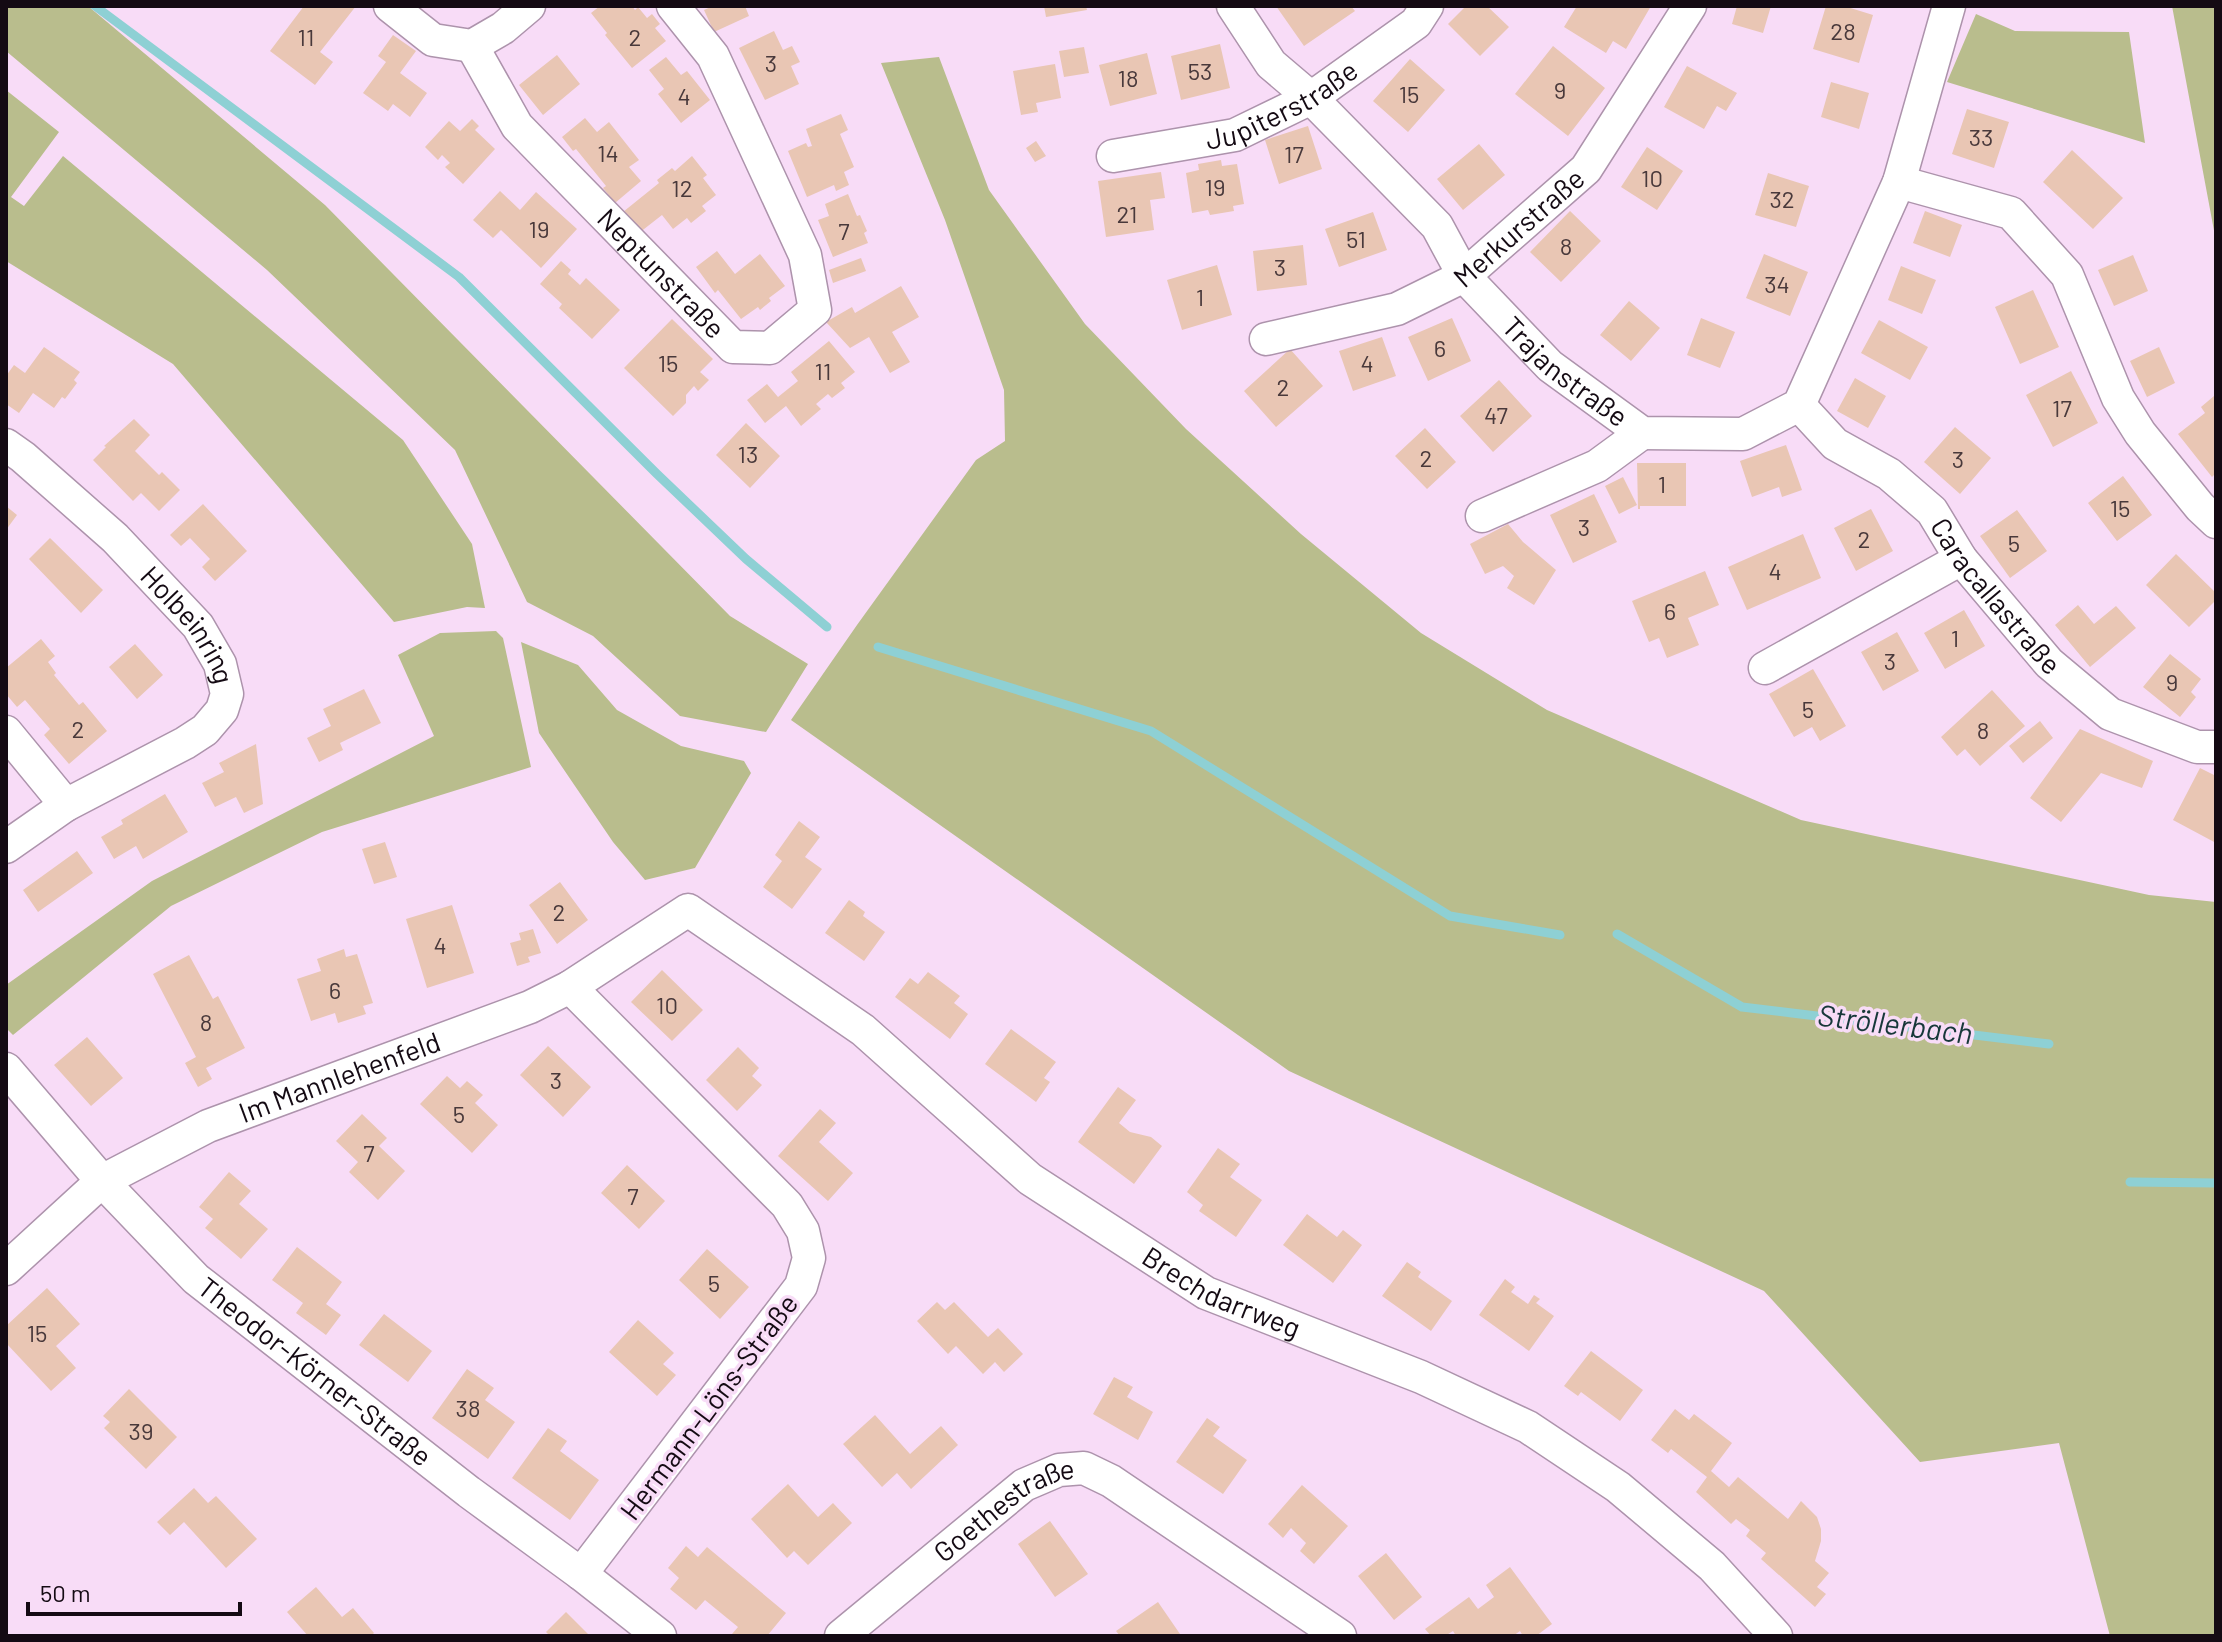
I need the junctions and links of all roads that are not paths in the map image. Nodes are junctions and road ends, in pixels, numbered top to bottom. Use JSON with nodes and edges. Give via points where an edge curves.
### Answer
{"nodes":[{"id":1,"x":390,"y":6,"type":"edge"},
{"id":2,"x":529,"y":6,"type":"edge"},
{"id":3,"x":673,"y":6,"type":"edge"},
{"id":4,"x":1233,"y":6,"type":"edge"},
{"id":5,"x":1427,"y":6,"type":"edge"},
{"id":6,"x":1690,"y":6,"type":"edge"},
{"id":7,"x":1949,"y":6,"type":"edge"},
{"id":8,"x":472,"y":46,"type":"junction"},
{"id":9,"x":1311,"y":98,"type":"junction"},
{"id":10,"x":1113,"y":156,"type":"dead end"},
{"id":11,"x":1899,"y":182,"type":"junction"},
{"id":12,"x":1464,"y":276,"type":"junction"},
{"id":13,"x":1266,"y":339,"type":"dead end"},
{"id":14,"x":1799,"y":405,"type":"junction"},
{"id":15,"x":1642,"y":433,"type":"junction"},
{"id":16,"x":6,"y":445,"type":"edge"},
{"id":17,"x":1482,"y":516,"type":"dead end"},
{"id":18,"x":2216,"y":522,"type":"edge"},
{"id":19,"x":1961,"y":559,"type":"junction"},
{"id":20,"x":1765,"y":668,"type":"dead end"},
{"id":21,"x":6,"y":732,"type":"edge"},
{"id":22,"x":2216,"y":747,"type":"edge"},
{"id":23,"x":66,"y":805,"type":"junction"},
{"id":24,"x":6,"y":847,"type":"edge"},
{"id":25,"x":688,"y":910,"type":"joint"},
{"id":26,"x":570,"y":987,"type":"junction"},
{"id":27,"x":6,"y":1069,"type":"edge"},
{"id":28,"x":102,"y":1181,"type":"junction"},
{"id":29,"x":6,"y":1269,"type":"edge"},
{"id":30,"x":581,"y":1574,"type":"junction"},
{"id":31,"x":660,"y":1636,"type":"edge"},
{"id":32,"x":841,"y":1636,"type":"edge"},
{"id":33,"x":1340,"y":1636,"type":"edge"},
{"id":34,"x":1776,"y":1636,"type":"edge"}],
"edges":[{"from":1,"to":8,"type":"street","via":[[433,40]]},
{"from":2,"to":8,"type":"street"},
{"from":3,"to":8,"type":"street","name":"Neptunstraße","via":[[713,56],[805,255],[815,310],[770,348],[733,347],[517,126]]},
{"from":4,"to":9,"type":"street","name":"Trajanstraße","via":[[1271,64]]},
{"from":5,"to":9,"type":"street","name":"Jupiterstraße","via":[[1416,23]]},
{"from":6,"to":12,"type":"street","name":"Merkurstraße","via":[[1586,169]]},
{"from":7,"to":11,"type":"street"},
{"from":9,"to":10,"type":"street","name":"Jupiterstraße","via":[[1235,135]]},
{"from":9,"to":12,"type":"street","name":"Trajanstraße","via":[[1437,226]]},
{"from":11,"to":14,"type":"street"},
{"from":11,"to":18,"type":"street","via":[[2011,213],[2067,275],[2118,398],[2140,433]]},
{"from":12,"to":13,"type":"street","name":"Merkurstraße","via":[[1397,309]]},
{"from":12,"to":15,"type":"street","name":"Trajanstraße","via":[[1550,366]]},
{"from":14,"to":15,"type":"street","name":"Trajanstraße","via":[[1743,434]]},
{"from":14,"to":19,"type":"street","name":"Caracallastraße","via":[[1835,444],[1889,474],[1932,511]]},
{"from":15,"to":17,"type":"street","via":[[1597,466]]},
{"from":16,"to":23,"type":"street","name":"Holbeinring","via":[[115,538],[198,626],[220,664],[227,694],[222,710],[205,730]]},
{"from":19,"to":20,"type":"street"},
{"from":19,"to":22,"type":"street","name":"Caracallastraße","via":[[2049,663],[2110,714],[2197,747]]},
{"from":21,"to":23,"type":"street"},
{"from":23,"to":24,"type":"street","name":"Holbeinring"},
{"from":25,"to":26,"type":"street","name":"Im Mannlehenfeld"},
{"from":25,"to":34,"type":"street","name":"Brechdarrweg","via":[[863,1030],[1030,1179],[1206,1293],[1421,1377],[1528,1427],[1606,1478],[1712,1566]]},
{"from":26,"to":28,"type":"street","name":"Im Mannlehenfeld","via":[[530,1007],[208,1126]]},
{"from":26,"to":30,"type":"street","name":"Hermann-Löns-Straße","via":[[787,1205],[803,1231],[809,1258],[801,1286]]},
{"from":27,"to":28,"type":"street","name":"Theodor-Körner-Straße"},
{"from":28,"to":29,"type":"street","name":"Im Mannlehenfeld"},
{"from":28,"to":30,"type":"street","name":"Theodor-Körner-Straße","via":[[196,1279]]},
{"from":30,"to":31,"type":"street","name":"Theodor-Körner-Straße"},
{"from":32,"to":33,"type":"street","name":"Goethestraße","via":[[1024,1485],[1059,1470],[1084,1468]]}]}
